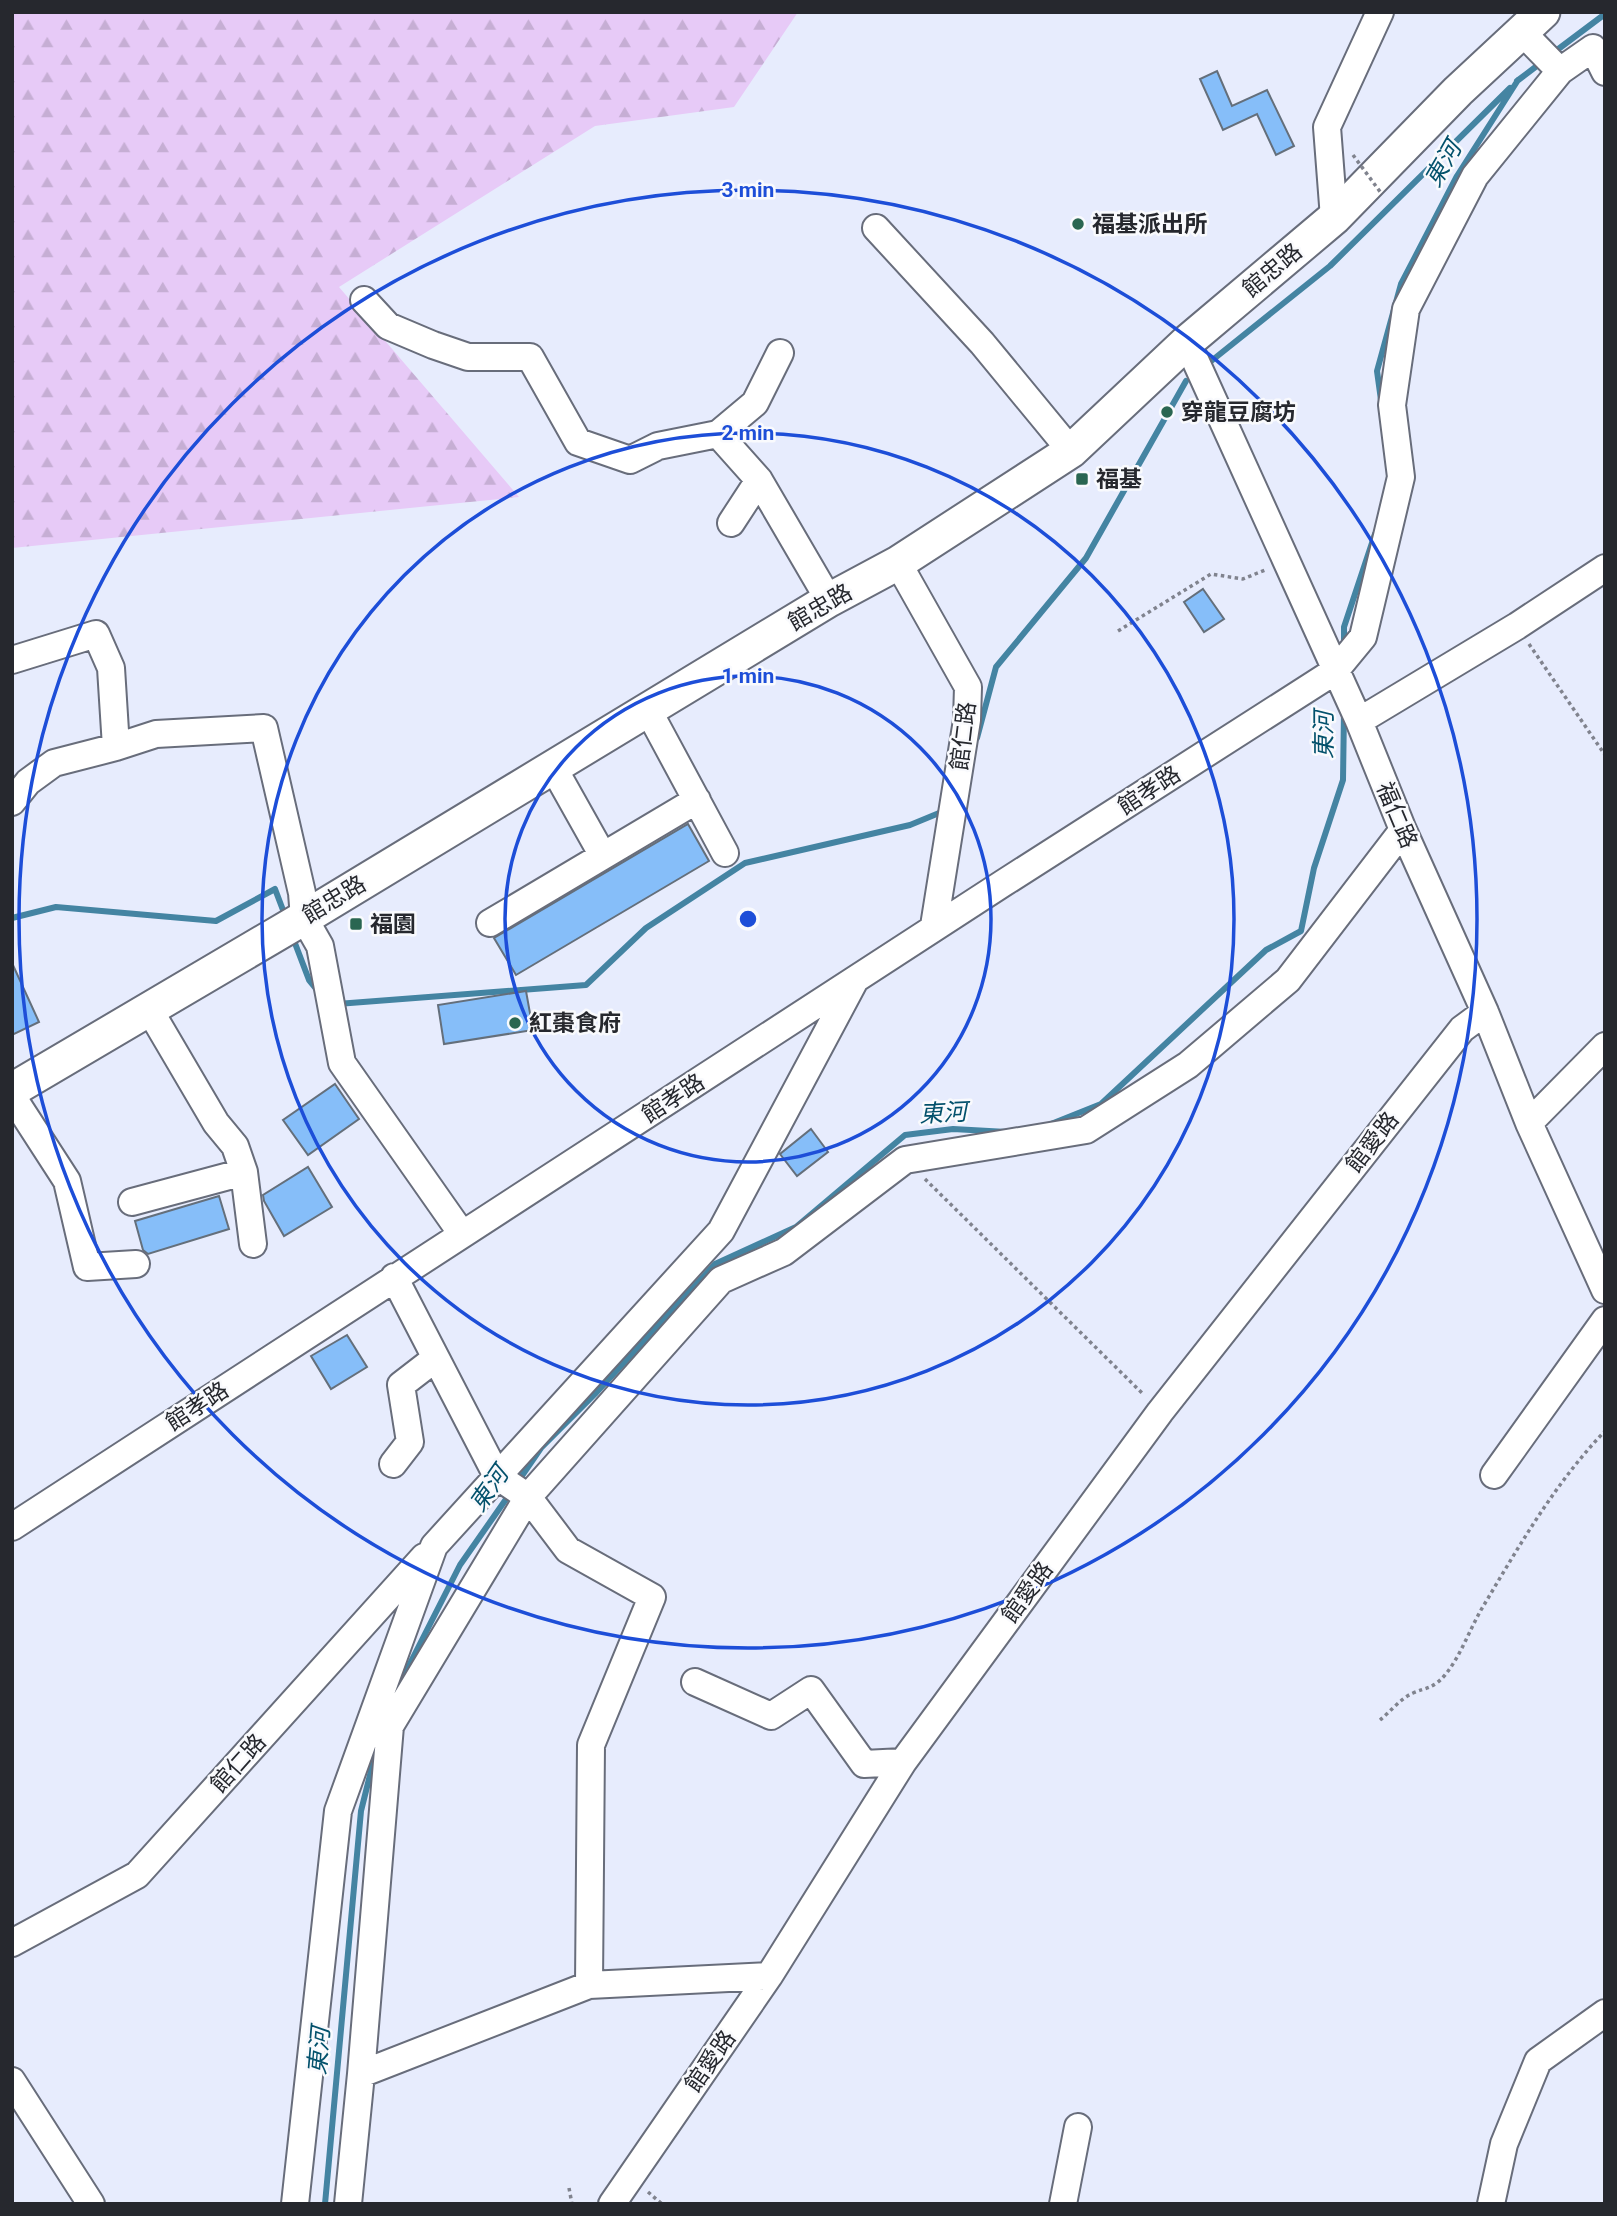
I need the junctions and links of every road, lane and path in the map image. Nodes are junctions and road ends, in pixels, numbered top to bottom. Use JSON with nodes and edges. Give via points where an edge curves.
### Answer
{"nodes":[{"id":1,"x":1380,"y":12,"type":"edge"},
{"id":2,"x":1532,"y":22,"type":"edge"},
{"id":3,"x":1560,"y":71,"type":"junction"},
{"id":4,"x":1605,"y":72,"type":"edge"},
{"id":5,"x":1353,"y":155,"type":"dead end"},
{"id":6,"x":1381,"y":193,"type":"dead end"},
{"id":7,"x":1334,"y":218,"type":"junction"},
{"id":8,"x":876,"y":228,"type":"dead end"},
{"id":9,"x":364,"y":300,"type":"dead end"},
{"id":10,"x":1186,"y":342,"type":"junction"},
{"id":11,"x":779,"y":353,"type":"dead end"},
{"id":12,"x":718,"y":434,"type":"junction"},
{"id":13,"x":1071,"y":451,"type":"junction"},
{"id":14,"x":759,"y":480,"type":"junction"},
{"id":15,"x":731,"y":523,"type":"dead end"},
{"id":16,"x":1287,"y":561,"type":"junction"},
{"id":17,"x":898,"y":563,"type":"junction"},
{"id":18,"x":1605,"y":568,"type":"edge"},
{"id":19,"x":828,"y":600,"type":"junction"},
{"id":20,"x":1517,"y":626,"type":"junction"},
{"id":21,"x":1118,"y":631,"type":"dead end"},
{"id":22,"x":12,"y":660,"type":"edge"},
{"id":23,"x":1335,"y":671,"type":"junction"},
{"id":24,"x":648,"y":710,"type":"junction"},
{"id":25,"x":1359,"y":721,"type":"junction"},
{"id":26,"x":116,"y":747,"type":"junction"},
{"id":27,"x":1605,"y":755,"type":"edge"},
{"id":28,"x":553,"y":767,"type":"junction"},
{"id":29,"x":697,"y":800,"type":"junction"},
{"id":30,"x":12,"y":802,"type":"edge"},
{"id":31,"x":1403,"y":830,"type":"junction"},
{"id":32,"x":725,"y":853,"type":"dead end"},
{"id":33,"x":603,"y":856,"type":"junction"},
{"id":34,"x":304,"y":918,"type":"junction"},
{"id":35,"x":489,"y":923,"type":"dead end"},
{"id":36,"x":934,"y":926,"type":"junction"},
{"id":37,"x":855,"y":980,"type":"junction"},
{"id":38,"x":149,"y":1009,"type":"junction"},
{"id":39,"x":1485,"y":1013,"type":"junction"},
{"id":40,"x":1605,"y":1046,"type":"edge"},
{"id":41,"x":12,"y":1090,"type":"edge"},
{"id":42,"x":12,"y":1096,"type":"edge"},
{"id":43,"x":1529,"y":1123,"type":"junction"},
{"id":44,"x":905,"y":1160,"type":"junction"},
{"id":45,"x":244,"y":1171,"type":"junction"},
{"id":46,"x":132,"y":1202,"type":"dead end"},
{"id":47,"x":462,"y":1234,"type":"junction"},
{"id":48,"x":253,"y":1244,"type":"dead end"},
{"id":49,"x":136,"y":1264,"type":"dead end"},
{"id":50,"x":394,"y":1277,"type":"junction"},
{"id":51,"x":1605,"y":1290,"type":"edge"},
{"id":52,"x":1605,"y":1321,"type":"edge"},
{"id":53,"x":436,"y":1358,"type":"junction"},
{"id":54,"x":1160,"y":1412,"type":"junction"},
{"id":55,"x":1605,"y":1431,"type":"edge"},
{"id":56,"x":393,"y":1464,"type":"dead end"},
{"id":57,"x":1494,"y":1475,"type":"dead end"},
{"id":58,"x":497,"y":1476,"type":"junction"},
{"id":59,"x":527,"y":1496,"type":"junction"},
{"id":60,"x":12,"y":1527,"type":"edge"},
{"id":61,"x":434,"y":1546,"type":"junction"},
{"id":62,"x":695,"y":1682,"type":"dead end"},
{"id":63,"x":1380,"y":1720,"type":"dead end"},
{"id":64,"x":903,"y":1762,"type":"junction"},
{"id":65,"x":12,"y":1943,"type":"edge"},
{"id":66,"x":769,"y":1976,"type":"junction"},
{"id":67,"x":589,"y":1984,"type":"junction"},
{"id":68,"x":1605,"y":2012,"type":"edge"},
{"id":69,"x":361,"y":2074,"type":"junction"},
{"id":70,"x":12,"y":2081,"type":"edge"},
{"id":71,"x":1078,"y":2127,"type":"dead end"},
{"id":72,"x":569,"y":2188,"type":"dead end"},
{"id":73,"x":91,"y":2204,"type":"edge"},
{"id":74,"x":295,"y":2204,"type":"edge"},
{"id":75,"x":348,"y":2204,"type":"edge"},
{"id":76,"x":572,"y":2204,"type":"edge"},
{"id":77,"x":612,"y":2204,"type":"edge"},
{"id":78,"x":1063,"y":2204,"type":"edge"},
{"id":79,"x":1491,"y":2204,"type":"edge"}],
"edges":[{"from":1,"to":7,"type":"street","via":[[1327,127]]},
{"from":2,"to":3,"type":"street"},
{"from":2,"to":7,"type":"main road","name":"館忠路"},
{"from":3,"to":4,"type":"street","name":"館孝路","via":[[1593,48]]},
{"from":3,"to":23,"type":"street","name":"館孝路","via":[[1475,176],[1406,309],[1392,405],[1401,477],[1363,637]]},
{"from":5,"to":6,"type":"path","bridge":true},
{"from":7,"to":10,"type":"main road","name":"館忠路"},
{"from":8,"to":13,"type":"street","via":[[982,343]]},
{"from":9,"to":12,"type":"street","via":[[388,326],[433,345],[468,357],[530,357],[578,442],[630,460],[658,446]]},
{"from":10,"to":13,"type":"main road","name":"館忠路"},
{"from":10,"to":16,"type":"street","name":"福仁路"},
{"from":11,"to":12,"type":"street","via":[[755,402]]},
{"from":12,"to":14,"type":"street"},
{"from":13,"to":17,"type":"main road","name":"館忠路"},
{"from":14,"to":15,"type":"street"},
{"from":14,"to":19,"type":"street"},
{"from":16,"to":21,"type":"path","via":[[1243,579],[1211,574]]},
{"from":16,"to":23,"type":"street","name":"福仁路"},
{"from":17,"to":19,"type":"main road","name":"館忠路"},
{"from":17,"to":36,"type":"street","name":"館仁路","via":[[968,687],[967,720]]},
{"from":18,"to":20,"type":"street"},
{"from":19,"to":24,"type":"main road","name":"館忠路"},
{"from":20,"to":25,"type":"street"},
{"from":20,"to":27,"type":"path"},
{"from":22,"to":26,"type":"street","via":[[96,634],[111,667]]},
{"from":23,"to":25,"type":"street","name":"福仁路"},
{"from":23,"to":36,"type":"street","name":"館孝路"},
{"from":24,"to":28,"type":"main road","name":"館忠路"},
{"from":24,"to":29,"type":"street"},
{"from":25,"to":31,"type":"street","name":"福仁路"},
{"from":26,"to":30,"type":"street","via":[[54,762]]},
{"from":26,"to":34,"type":"street","via":[[156,734],[264,727]]},
{"from":28,"to":33,"type":"street"},
{"from":28,"to":34,"type":"main road","name":"館忠路"},
{"from":29,"to":32,"type":"street"},
{"from":29,"to":33,"type":"street"},
{"from":31,"to":39,"type":"street","name":"福仁路"},
{"from":31,"to":44,"type":"street","via":[[1288,980],[1188,1065],[1086,1130]]},
{"from":33,"to":35,"type":"street"},
{"from":34,"to":38,"type":"main road","name":"館忠路"},
{"from":34,"to":47,"type":"street","via":[[320,946],[342,1063]]},
{"from":36,"to":37,"type":"street","name":"館孝路"},
{"from":37,"to":47,"type":"street","name":"館孝路"},
{"from":37,"to":58,"type":"street","name":"館仁路","via":[[721,1231]]},
{"from":38,"to":41,"type":"main road","name":"館忠路"},
{"from":38,"to":45,"type":"street","via":[[216,1123],[235,1146]]},
{"from":39,"to":43,"type":"street","name":"福仁路"},
{"from":39,"to":54,"type":"street","name":"館愛路","via":[[1462,1029]]},
{"from":40,"to":43,"type":"street"},
{"from":42,"to":49,"type":"street","via":[[67,1181],[87,1267]]},
{"from":43,"to":51,"type":"street","name":"福仁路"},
{"from":44,"to":54,"type":"path"},
{"from":44,"to":59,"type":"street","via":[[784,1252],[721,1280]]},
{"from":45,"to":46,"type":"street"},
{"from":45,"to":48,"type":"street"},
{"from":47,"to":50,"type":"street","name":"館孝路"},
{"from":50,"to":53,"type":"street"},
{"from":50,"to":60,"type":"street","name":"館孝路"},
{"from":52,"to":57,"type":"street"},
{"from":53,"to":56,"type":"street","via":[[401,1385],[411,1442]]},
{"from":53,"to":58,"type":"street"},
{"from":54,"to":64,"type":"street","name":"館愛路"},
{"from":55,"to":63,"type":"path","via":[[1549,1498],[1447,1673],[1436,1684],[1412,1693]]},
{"from":58,"to":59,"type":"street"},
{"from":58,"to":61,"type":"street","name":"館仁路"},
{"from":59,"to":67,"type":"street","via":[[568,1550],[652,1597],[591,1745]]},
{"from":59,"to":69,"type":"street","via":[[390,1726]]},
{"from":61,"to":65,"type":"street","name":"館仁路","via":[[137,1875]]},
{"from":61,"to":74,"type":"street","via":[[338,1811]]},
{"from":62,"to":64,"type":"street","via":[[771,1716],[811,1690],[864,1764]]},
{"from":64,"to":66,"type":"street","name":"館愛路"},
{"from":66,"to":67,"type":"street"},
{"from":66,"to":77,"type":"street","name":"館愛路"},
{"from":67,"to":69,"type":"street"},
{"from":68,"to":79,"type":"street","via":[[1538,2061],[1504,2144]]},
{"from":69,"to":75,"type":"street"},
{"from":70,"to":73,"type":"street"},
{"from":71,"to":78,"type":"street"},
{"from":72,"to":76,"type":"path"}]}
